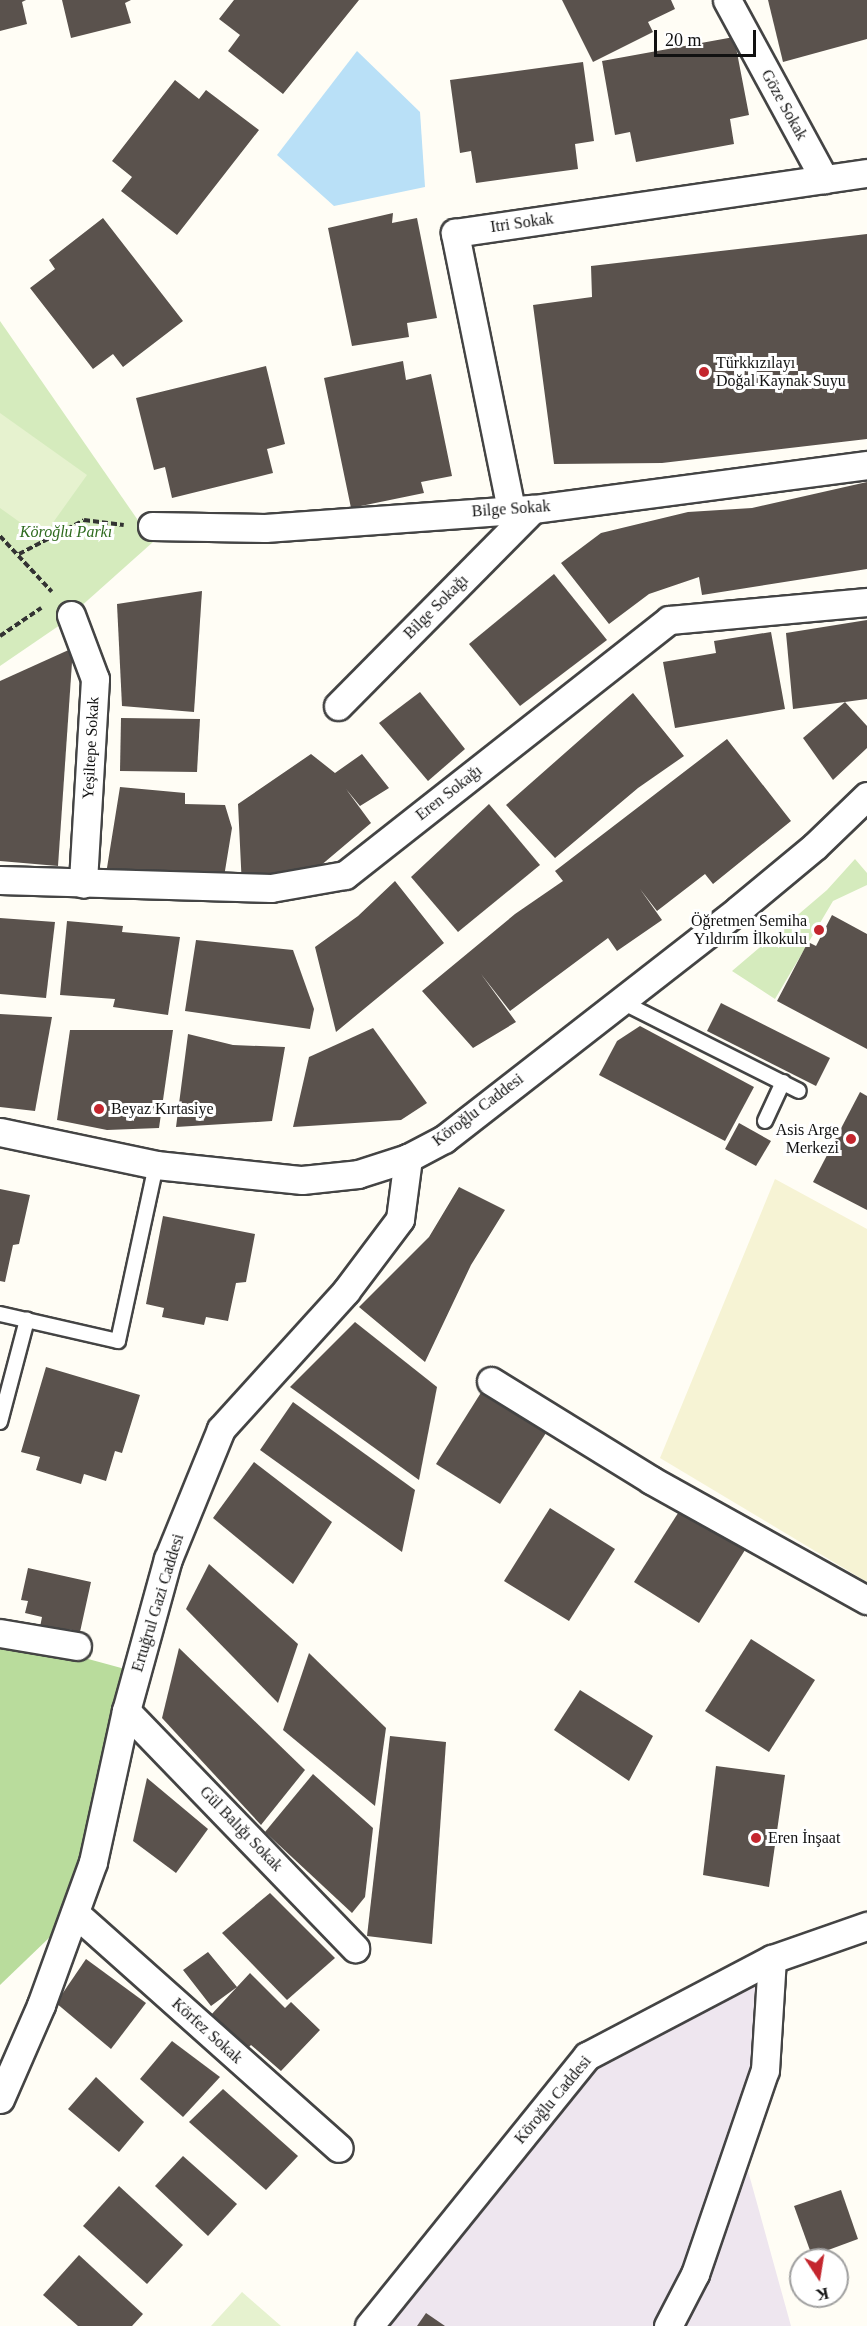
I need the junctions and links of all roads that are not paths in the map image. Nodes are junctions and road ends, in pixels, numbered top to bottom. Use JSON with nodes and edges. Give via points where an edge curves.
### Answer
{"nodes":[{"id":1,"x":726,"y":0,"type":"edge"},
{"id":2,"x":867,"y":173,"type":"edge"},
{"id":3,"x":824,"y":179,"type":"junction"},
{"id":4,"x":867,"y":465,"type":"edge"},
{"id":5,"x":522,"y":509,"type":"junction"},
{"id":6,"x":152,"y":526,"type":"road end"},
{"id":7,"x":867,"y":602,"type":"edge"},
{"id":8,"x":64,"y":606,"type":"road end"},
{"id":9,"x":338,"y":706,"type":"dead end"},
{"id":10,"x":867,"y":796,"type":"edge"},
{"id":11,"x":0,"y":880,"type":"edge"},
{"id":12,"x":83,"y":884,"type":"junction"},
{"id":13,"x":620,"y":1001,"type":"junction"},
{"id":14,"x":783,"y":1083,"type":"junction"},
{"id":15,"x":799,"y":1090,"type":"dead end"},
{"id":16,"x":765,"y":1121,"type":"dead end"},
{"id":17,"x":0,"y":1132,"type":"edge"},
{"id":18,"x":408,"y":1158,"type":"junction"},
{"id":19,"x":156,"y":1165,"type":"junction"},
{"id":20,"x":0,"y":1314,"type":"edge"},
{"id":21,"x":27,"y":1320,"type":"junction"},
{"id":22,"x":491,"y":1381,"type":"dead end"},
{"id":23,"x":0,"y":1422,"type":"edge"},
{"id":24,"x":867,"y":1600,"type":"edge"},
{"id":25,"x":0,"y":1633,"type":"edge"},
{"id":26,"x":77,"y":1646,"type":"dead end"},
{"id":27,"x":126,"y":1711,"type":"junction"},
{"id":28,"x":75,"y":1913,"type":"junction"},
{"id":29,"x":867,"y":1926,"type":"edge"},
{"id":30,"x":356,"y":1948,"type":"dead end"},
{"id":31,"x":772,"y":1959,"type":"junction"},
{"id":32,"x":0,"y":2099,"type":"edge"},
{"id":33,"x":339,"y":2148,"type":"dead end"},
{"id":34,"x":369,"y":2326,"type":"edge"},
{"id":35,"x":668,"y":2326,"type":"edge"}],
"edges":[{"from":1,"to":3,"type":"street","name":"Göze Sokak"},
{"from":2,"to":3,"type":"street","name":"Itri Sokak"},
{"from":3,"to":5,"type":"street","name":"Itri Sokak","via":[[455,233]]},
{"from":4,"to":5,"type":"street","name":"Bilge Sokak"},
{"from":5,"to":6,"type":"street","name":"Bilge Sokak","via":[[265,528]]},
{"from":5,"to":9,"type":"street","name":"Bilge Sokağı"},
{"from":7,"to":12,"type":"street","name":"Eren Sokağı","via":[[669,620],[345,875],[271,888]]},
{"from":8,"to":12,"type":"street","name":"Yeşiltepe Sokak","via":[[95,679]]},
{"from":10,"to":13,"type":"street","name":"Köroğlu Caddesi","via":[[815,846],[738,910]]},
{"from":11,"to":12,"type":"street","name":"Eren Sokağı"},
{"from":13,"to":14,"type":"lane"},
{"from":13,"to":18,"type":"street","name":"Köroğlu Caddesi","via":[[444,1139]]},
{"from":14,"to":15,"type":"lane"},
{"from":14,"to":16,"type":"lane"},
{"from":17,"to":19,"type":"street","name":"Köroğlu Caddesi"},
{"from":18,"to":19,"type":"street","name":"Köroğlu Caddesi","via":[[358,1174],[302,1180]]},
{"from":18,"to":27,"type":"street","name":"Ertuğrul Gazi Caddesi","via":[[400,1219],[346,1291],[221,1429],[168,1559]]},
{"from":19,"to":21,"type":"lane","via":[[118,1341]]},
{"from":20,"to":21,"type":"lane"},
{"from":21,"to":23,"type":"lane"},
{"from":22,"to":24,"type":"street","via":[[651,1480]]},
{"from":25,"to":26,"type":"street"},
{"from":27,"to":28,"type":"street","name":"Ertuğrul Gazi Caddesi","via":[[93,1862]]},
{"from":27,"to":30,"type":"street","name":"Gül Balığı Sokak"},
{"from":28,"to":32,"type":"street","name":"Ertuğrul Gazi Caddesi"},
{"from":28,"to":33,"type":"street","name":"Körfez Sokak"},
{"from":29,"to":31,"type":"street","name":"Köroğlu Caddesi"},
{"from":31,"to":34,"type":"street","name":"Köroğlu Caddesi","via":[[587,2056]]},
{"from":31,"to":35,"type":"street","via":[[765,2070],[695,2274]]}]}
